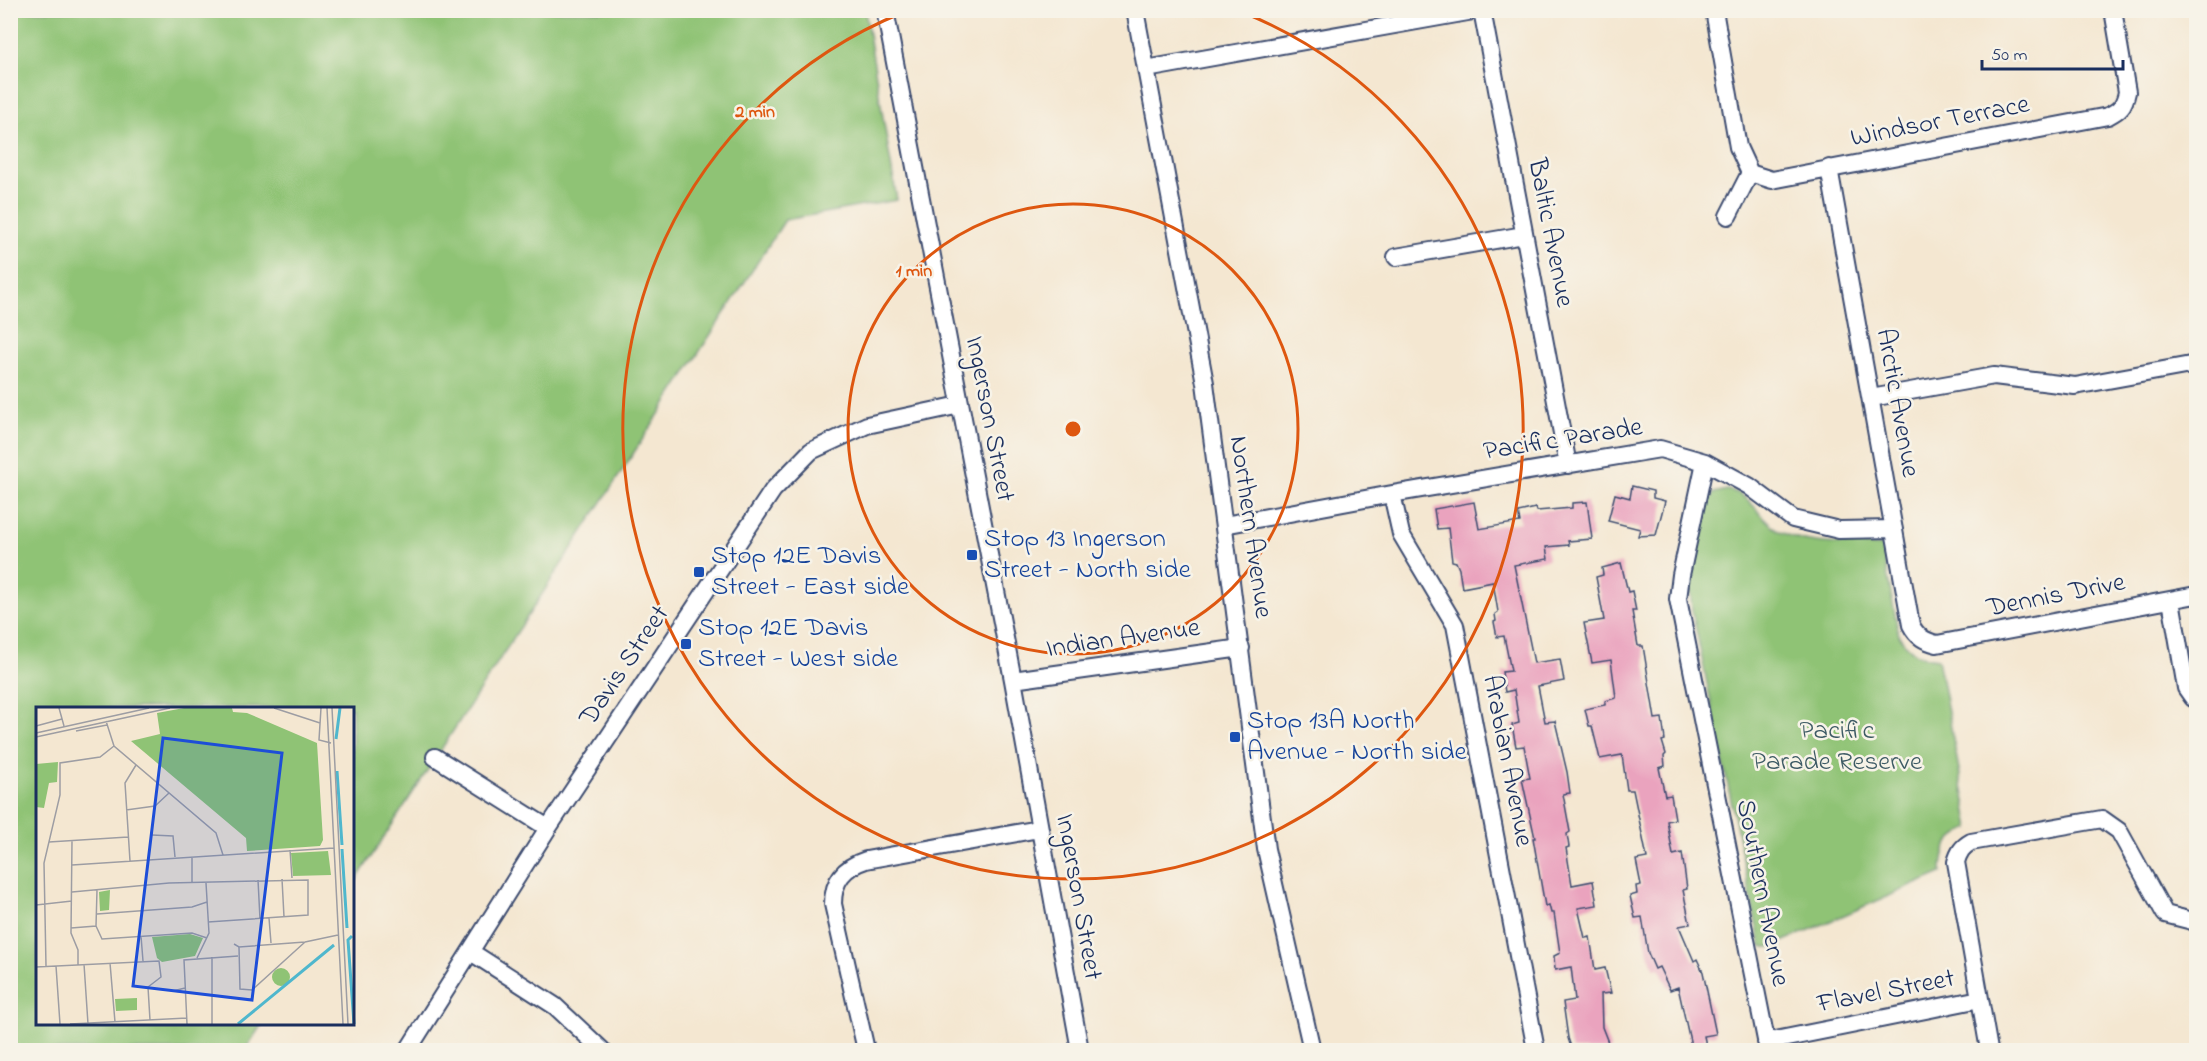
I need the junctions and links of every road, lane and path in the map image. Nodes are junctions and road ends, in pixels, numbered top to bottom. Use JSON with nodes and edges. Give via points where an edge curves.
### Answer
{"nodes":[{"id":1,"x":885,"y":10,"type":"edge"},
{"id":2,"x":1135,"y":10,"type":"edge"},
{"id":3,"x":1480,"y":10,"type":"edge"},
{"id":4,"x":1714,"y":10,"type":"edge"},
{"id":5,"x":2113,"y":10,"type":"edge"},
{"id":6,"x":1146,"y":69,"type":"junction"},
{"id":7,"x":1829,"y":168,"type":"junction"},
{"id":8,"x":1750,"y":173,"type":"junction"},
{"id":9,"x":1728,"y":216,"type":"dead end"},
{"id":10,"x":1524,"y":235,"type":"junction"},
{"id":11,"x":1396,"y":257,"type":"dead end"},
{"id":12,"x":2196,"y":364,"type":"edge"},
{"id":13,"x":1871,"y":398,"type":"junction"},
{"id":14,"x":960,"y":405,"type":"junction"},
{"id":15,"x":1705,"y":462,"type":"junction"},
{"id":16,"x":1568,"y":465,"type":"junction"},
{"id":17,"x":1392,"y":494,"type":"junction"},
{"id":18,"x":1224,"y":525,"type":"junction"},
{"id":19,"x":1894,"y":529,"type":"junction"},
{"id":20,"x":2196,"y":595,"type":"edge"},
{"id":21,"x":2171,"y":600,"type":"junction"},
{"id":22,"x":1926,"y":641,"type":"joint"},
{"id":23,"x":1240,"y":648,"type":"junction"},
{"id":24,"x":1013,"y":680,"type":"junction"},
{"id":25,"x":2196,"y":698,"type":"edge"},
{"id":26,"x":435,"y":757,"type":"dead end"},
{"id":27,"x":548,"y":828,"type":"junction"},
{"id":28,"x":1040,"y":829,"type":"junction"},
{"id":29,"x":2196,"y":921,"type":"edge"},
{"id":30,"x":471,"y":952,"type":"junction"},
{"id":31,"x":1980,"y":999,"type":"junction"},
{"id":32,"x":1767,"y":1046,"type":"edge"},
{"id":33,"x":408,"y":1050,"type":"edge"},
{"id":34,"x":602,"y":1050,"type":"edge"},
{"id":35,"x":866,"y":1050,"type":"edge"},
{"id":36,"x":1080,"y":1050,"type":"edge"},
{"id":37,"x":1312,"y":1050,"type":"edge"},
{"id":38,"x":1536,"y":1050,"type":"edge"},
{"id":39,"x":1989,"y":1050,"type":"edge"}],
"edges":[{"from":1,"to":14,"type":"street","name":"Ingerson Street"},
{"from":2,"to":6,"type":"street","name":"Northern Avenue"},
{"from":3,"to":6,"type":"street"},
{"from":3,"to":10,"type":"street","name":"Baltic Avenue"},
{"from":4,"to":8,"type":"street","via":[[1738,147]]},
{"from":5,"to":7,"type":"street","name":"Windsor Terrace","via":[[2127,92],[2125,104],[2118,111]]},
{"from":6,"to":18,"type":"street","name":"Northern Avenue","via":[[1205,383]]},
{"from":7,"to":8,"type":"street","name":"Windsor Terrace","via":[[1772,180]]},
{"from":7,"to":13,"type":"street","name":"Arctic Avenue"},
{"from":8,"to":9,"type":"street"},
{"from":10,"to":11,"type":"street"},
{"from":10,"to":16,"type":"street","name":"Baltic Avenue"},
{"from":12,"to":13,"type":"street","via":[[2075,386],[1994,376]]},
{"from":13,"to":19,"type":"street","name":"Arctic Avenue"},
{"from":14,"to":24,"type":"street","name":"Ingerson Street"},
{"from":14,"to":27,"type":"street","name":"Davis Street","via":[[867,425],[811,451],[773,490]]},
{"from":15,"to":16,"type":"street","name":"Pacific Parade","via":[[1660,450]]},
{"from":15,"to":19,"type":"street","name":"Pacific Parade","via":[[1749,486],[1793,519],[1839,530]]},
{"from":15,"to":32,"type":"street","name":"Southern Avenue","via":[[1678,599]]},
{"from":16,"to":17,"type":"street","name":"Pacific Parade"},
{"from":17,"to":18,"type":"street","name":"Pacific Parade"},
{"from":17,"to":38,"type":"street","name":"Arabian Avenue","via":[[1401,534],[1455,625]]},
{"from":18,"to":23,"type":"street","name":"Northern Avenue"},
{"from":19,"to":22,"type":"street","name":"Arctic Avenue","via":[[1911,625]]},
{"from":20,"to":21,"type":"street","name":"Dennis Drive"},
{"from":21,"to":22,"type":"street","name":"Dennis Drive","via":[[1937,644]]},
{"from":21,"to":25,"type":"street","via":[[2186,688]]},
{"from":23,"to":24,"type":"street","name":"Indian Avenue"},
{"from":23,"to":37,"type":"street","name":"Northern Avenue","via":[[1266,849]]},
{"from":24,"to":28,"type":"street","name":"Ingerson Street"},
{"from":26,"to":27,"type":"street"},
{"from":27,"to":30,"type":"street","name":"Davis Street"},
{"from":28,"to":35,"type":"street","via":[[866,860],[845,869],[835,885],[833,904]]},
{"from":28,"to":36,"type":"street","name":"Ingerson Street"},
{"from":29,"to":31,"type":"street","via":[[2165,914],[2119,831],[2102,819],[1971,842],[1964,845],[1956,862]]},
{"from":30,"to":33,"type":"street","name":"Davis Street"},
{"from":30,"to":34,"type":"street","via":[[555,1006]]},
{"from":31,"to":32,"type":"street","name":"Flavel Street"},
{"from":31,"to":39,"type":"street"}]}
